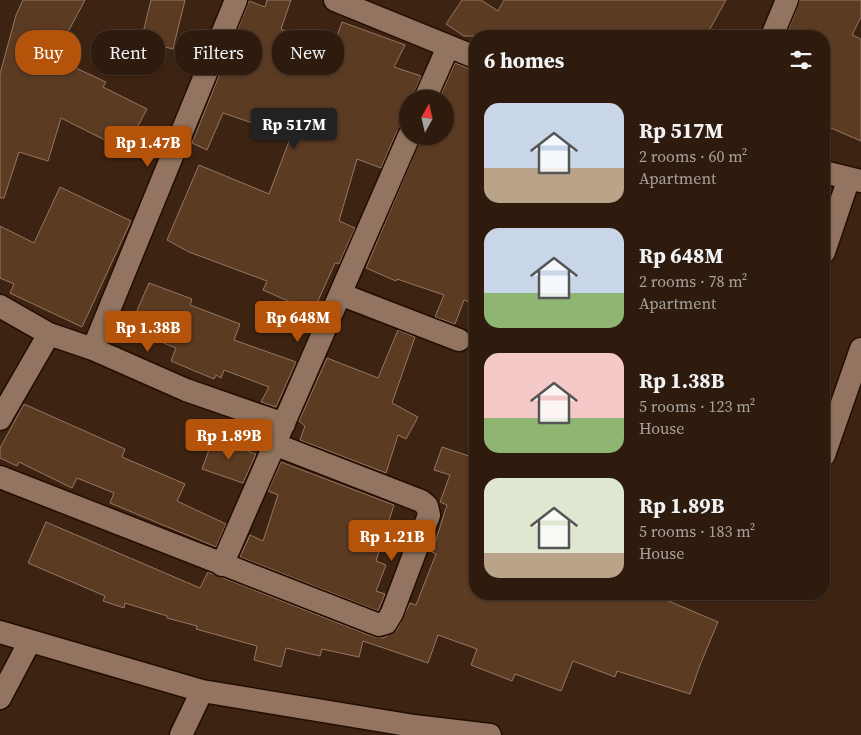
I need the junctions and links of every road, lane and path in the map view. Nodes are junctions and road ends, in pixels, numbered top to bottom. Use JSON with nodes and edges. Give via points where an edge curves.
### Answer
{"nodes":[{"id":1,"x":236,"y":0,"type":"edge"},
{"id":2,"x":335,"y":0,"type":"edge"},
{"id":3,"x":787,"y":0,"type":"edge"},
{"id":4,"x":774,"y":30,"type":"edge"},
{"id":5,"x":448,"y":47,"type":"junction"},
{"id":6,"x":469,"y":55,"type":"edge"},
{"id":7,"x":430,"y":90,"type":"edge"},
{"id":8,"x":405,"y":145,"type":"edge"},
{"id":9,"x":830,"y":173,"type":"edge"},
{"id":10,"x":855,"y":179,"type":"edge"},
{"id":11,"x":830,"y":238,"type":"edge"},
{"id":12,"x":340,"y":294,"type":"junction"},
{"id":13,"x":0,"y":306,"type":"edge"},
{"id":14,"x":49,"y":334,"type":"junction"},
{"id":15,"x":459,"y":340,"type":"dead end"},
{"id":16,"x":93,"y":349,"type":"junction"},
{"id":17,"x":861,"y":349,"type":"edge"},
{"id":18,"x":0,"y":419,"type":"edge"},
{"id":19,"x":284,"y":424,"type":"junction"},
{"id":20,"x":830,"y":438,"type":"edge"},
{"id":21,"x":274,"y":444,"type":"junction"},
{"id":22,"x":0,"y":477,"type":"edge"},
{"id":23,"x":222,"y":565,"type":"junction"},
{"id":24,"x":0,"y":632,"type":"edge"},
{"id":25,"x":30,"y":641,"type":"junction"},
{"id":26,"x":202,"y":691,"type":"junction"},
{"id":27,"x":0,"y":698,"type":"edge"},
{"id":28,"x":181,"y":735,"type":"edge"},
{"id":29,"x":490,"y":735,"type":"edge"}],
"edges":[{"from":1,"to":16,"type":"street"},
{"from":2,"to":5,"type":"street"},
{"from":3,"to":4,"type":"street"},
{"from":5,"to":6,"type":"street"},
{"from":5,"to":7,"type":"street"},
{"from":8,"to":12,"type":"street"},
{"from":9,"to":10,"type":"street"},
{"from":10,"to":11,"type":"street"},
{"from":12,"to":15,"type":"street"},
{"from":12,"to":19,"type":"street"},
{"from":13,"to":14,"type":"street"},
{"from":14,"to":16,"type":"street"},
{"from":14,"to":18,"type":"street"},
{"from":16,"to":19,"type":"street","via":[[186,390]]},
{"from":17,"to":20,"type":"street"},
{"from":19,"to":21,"type":"street"},
{"from":21,"to":23,"type":"street"},
{"from":21,"to":23,"type":"street","via":[[427,506],[429,515],[392,613],[386,623],[379,625]]},
{"from":22,"to":23,"type":"street"},
{"from":24,"to":25,"type":"street"},
{"from":25,"to":26,"type":"street"},
{"from":25,"to":27,"type":"street"},
{"from":26,"to":28,"type":"street"},
{"from":26,"to":29,"type":"street","via":[[414,726]]}]}
